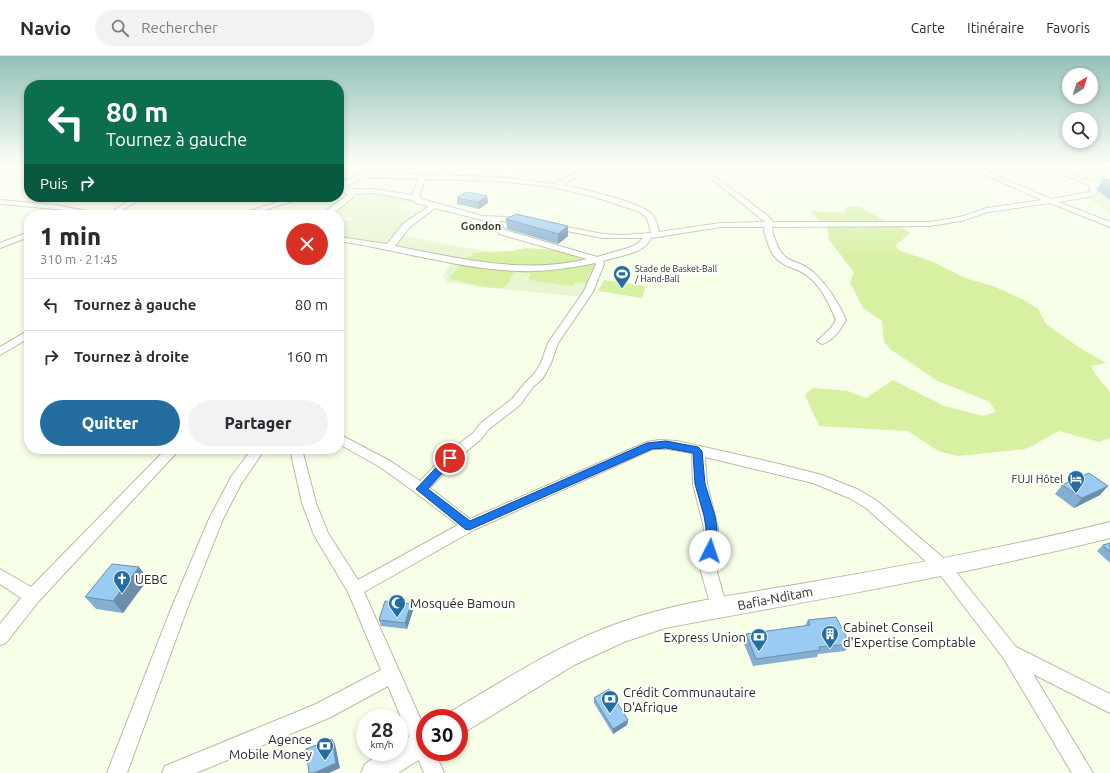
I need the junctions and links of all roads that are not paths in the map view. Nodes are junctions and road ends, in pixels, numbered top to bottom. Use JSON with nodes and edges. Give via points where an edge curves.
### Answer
{"nodes":[{"id":1,"x":412,"y":197,"type":"edge"},
{"id":2,"x":604,"y":197,"type":"edge"},
{"id":3,"x":739,"y":197,"type":"edge"},
{"id":4,"x":1042,"y":197,"type":"edge"},
{"id":5,"x":1072,"y":197,"type":"edge"},
{"id":6,"x":415,"y":198,"type":"joint"},
{"id":7,"x":1050,"y":201,"type":"junction"},
{"id":8,"x":0,"y":202,"type":"edge"},
{"id":9,"x":132,"y":202,"type":"joint"},
{"id":10,"x":284,"y":202,"type":"edge"},
{"id":11,"x":344,"y":202,"type":"edge"},
{"id":12,"x":433,"y":206,"type":"junction"},
{"id":13,"x":73,"y":210,"type":"edge"},
{"id":14,"x":118,"y":210,"type":"edge"},
{"id":15,"x":124,"y":210,"type":"edge"},
{"id":16,"x":257,"y":210,"type":"edge"},
{"id":17,"x":333,"y":210,"type":"edge"},
{"id":18,"x":494,"y":220,"type":"junction"},
{"id":19,"x":528,"y":221,"type":"edge"},
{"id":20,"x":770,"y":224,"type":"junction"},
{"id":21,"x":546,"y":225,"type":"edge"},
{"id":22,"x":1110,"y":225,"type":"edge"},
{"id":23,"x":656,"y":234,"type":"junction"},
{"id":24,"x":646,"y":235,"type":"junction"},
{"id":25,"x":24,"y":236,"type":"edge"},
{"id":26,"x":344,"y":240,"type":"edge"},
{"id":27,"x":0,"y":246,"type":"edge"},
{"id":28,"x":390,"y":246,"type":"junction"},
{"id":29,"x":598,"y":260,"type":"junction"},
{"id":30,"x":24,"y":336,"type":"edge"},
{"id":31,"x":822,"y":341,"type":"dead end"},
{"id":32,"x":5,"y":346,"type":"edge"},
{"id":33,"x":0,"y":352,"type":"edge"},
{"id":34,"x":344,"y":441,"type":"edge"},
{"id":35,"x":698,"y":451,"type":"junction"},
{"id":36,"x":169,"y":454,"type":"edge"},
{"id":37,"x":255,"y":454,"type":"edge"},
{"id":38,"x":297,"y":454,"type":"edge"},
{"id":39,"x":422,"y":489,"type":"junction"},
{"id":40,"x":469,"y":526,"type":"junction"},
{"id":41,"x":1110,"y":530,"type":"edge"},
{"id":42,"x":943,"y":567,"type":"junction"},
{"id":43,"x":0,"y":576,"type":"edge"},
{"id":44,"x":354,"y":589,"type":"junction"},
{"id":45,"x":32,"y":597,"type":"junction"},
{"id":46,"x":718,"y":608,"type":"junction"},
{"id":47,"x":0,"y":637,"type":"edge"},
{"id":48,"x":1010,"y":653,"type":"junction"},
{"id":49,"x":391,"y":674,"type":"junction"},
{"id":50,"x":1110,"y":704,"type":"edge"},
{"id":51,"x":468,"y":715,"type":"edge"},
{"id":52,"x":416,"y":727,"type":"edge"},
{"id":53,"x":416,"y":746,"type":"edge"},
{"id":54,"x":430,"y":761,"type":"edge"},
{"id":55,"x":117,"y":773,"type":"edge"},
{"id":56,"x":172,"y":773,"type":"edge"},
{"id":57,"x":374,"y":773,"type":"edge"},
{"id":58,"x":434,"y":773,"type":"edge"},
{"id":59,"x":1083,"y":773,"type":"edge"}],
"edges":[{"from":1,"to":6,"type":"street"},
{"from":2,"to":23,"type":"street","via":[[644,211],[652,218]]},
{"from":3,"to":20,"type":"street"},
{"from":4,"to":7,"type":"street"},
{"from":5,"to":7,"type":"street"},
{"from":6,"to":12,"type":"street","via":[[419,202]]},
{"from":7,"to":20,"type":"street","via":[[987,210],[961,219],[930,224]]},
{"from":7,"to":22,"type":"street"},
{"from":8,"to":13,"type":"street"},
{"from":9,"to":14,"type":"street"},
{"from":9,"to":15,"type":"street"},
{"from":10,"to":16,"type":"street"},
{"from":11,"to":17,"type":"street"},
{"from":12,"to":18,"type":"street"},
{"from":12,"to":28,"type":"street","via":[[406,226]]},
{"from":18,"to":19,"type":"street"},
{"from":18,"to":29,"type":"street","via":[[502,232]]},
{"from":20,"to":23,"type":"street","via":[[721,225]]},
{"from":20,"to":31,"type":"street","via":[[768,231],[775,252],[784,260],[808,272],[824,288],[837,311],[840,324]]},
{"from":21,"to":24,"type":"street","via":[[603,236]]},
{"from":23,"to":24,"type":"street"},
{"from":24,"to":29,"type":"street","via":[[647,239],[639,247]]},
{"from":25,"to":27,"type":"street"},
{"from":26,"to":28,"type":"street"},
{"from":28,"to":29,"type":"street","via":[[490,266],[573,266]]},
{"from":29,"to":39,"type":"street","via":[[600,264],[588,292],[558,335],[539,376],[528,385],[516,402],[450,458]]},
{"from":30,"to":32,"type":"street"},
{"from":32,"to":33,"type":"street"},
{"from":34,"to":39,"type":"street"},
{"from":35,"to":40,"type":"street","via":[[666,445],[651,446]]},
{"from":35,"to":42,"type":"street","via":[[809,476],[861,497]]},
{"from":35,"to":46,"type":"street","via":[[700,484],[710,516],[709,572]]},
{"from":36,"to":45,"type":"street"},
{"from":37,"to":55,"type":"street","via":[[236,481],[209,536]]},
{"from":38,"to":44,"type":"street","via":[[309,503],[321,536]]},
{"from":39,"to":40,"type":"street"},
{"from":40,"to":44,"type":"street"},
{"from":41,"to":42,"type":"main road","name":"Bafia-Nditam"},
{"from":42,"to":46,"type":"main road","name":"Bafia-Nditam"},
{"from":42,"to":48,"type":"street"},
{"from":43,"to":45,"type":"street"},
{"from":44,"to":49,"type":"street"},
{"from":45,"to":47,"type":"street"},
{"from":46,"to":51,"type":"main road","name":"Bafia-Nditam","via":[[665,618],[619,633],[566,657]]},
{"from":48,"to":50,"type":"street"},
{"from":48,"to":59,"type":"street"},
{"from":49,"to":52,"type":"street"},
{"from":49,"to":56,"type":"street","via":[[322,711]]},
{"from":53,"to":57,"type":"main road"},
{"from":54,"to":58,"type":"street"}]}
